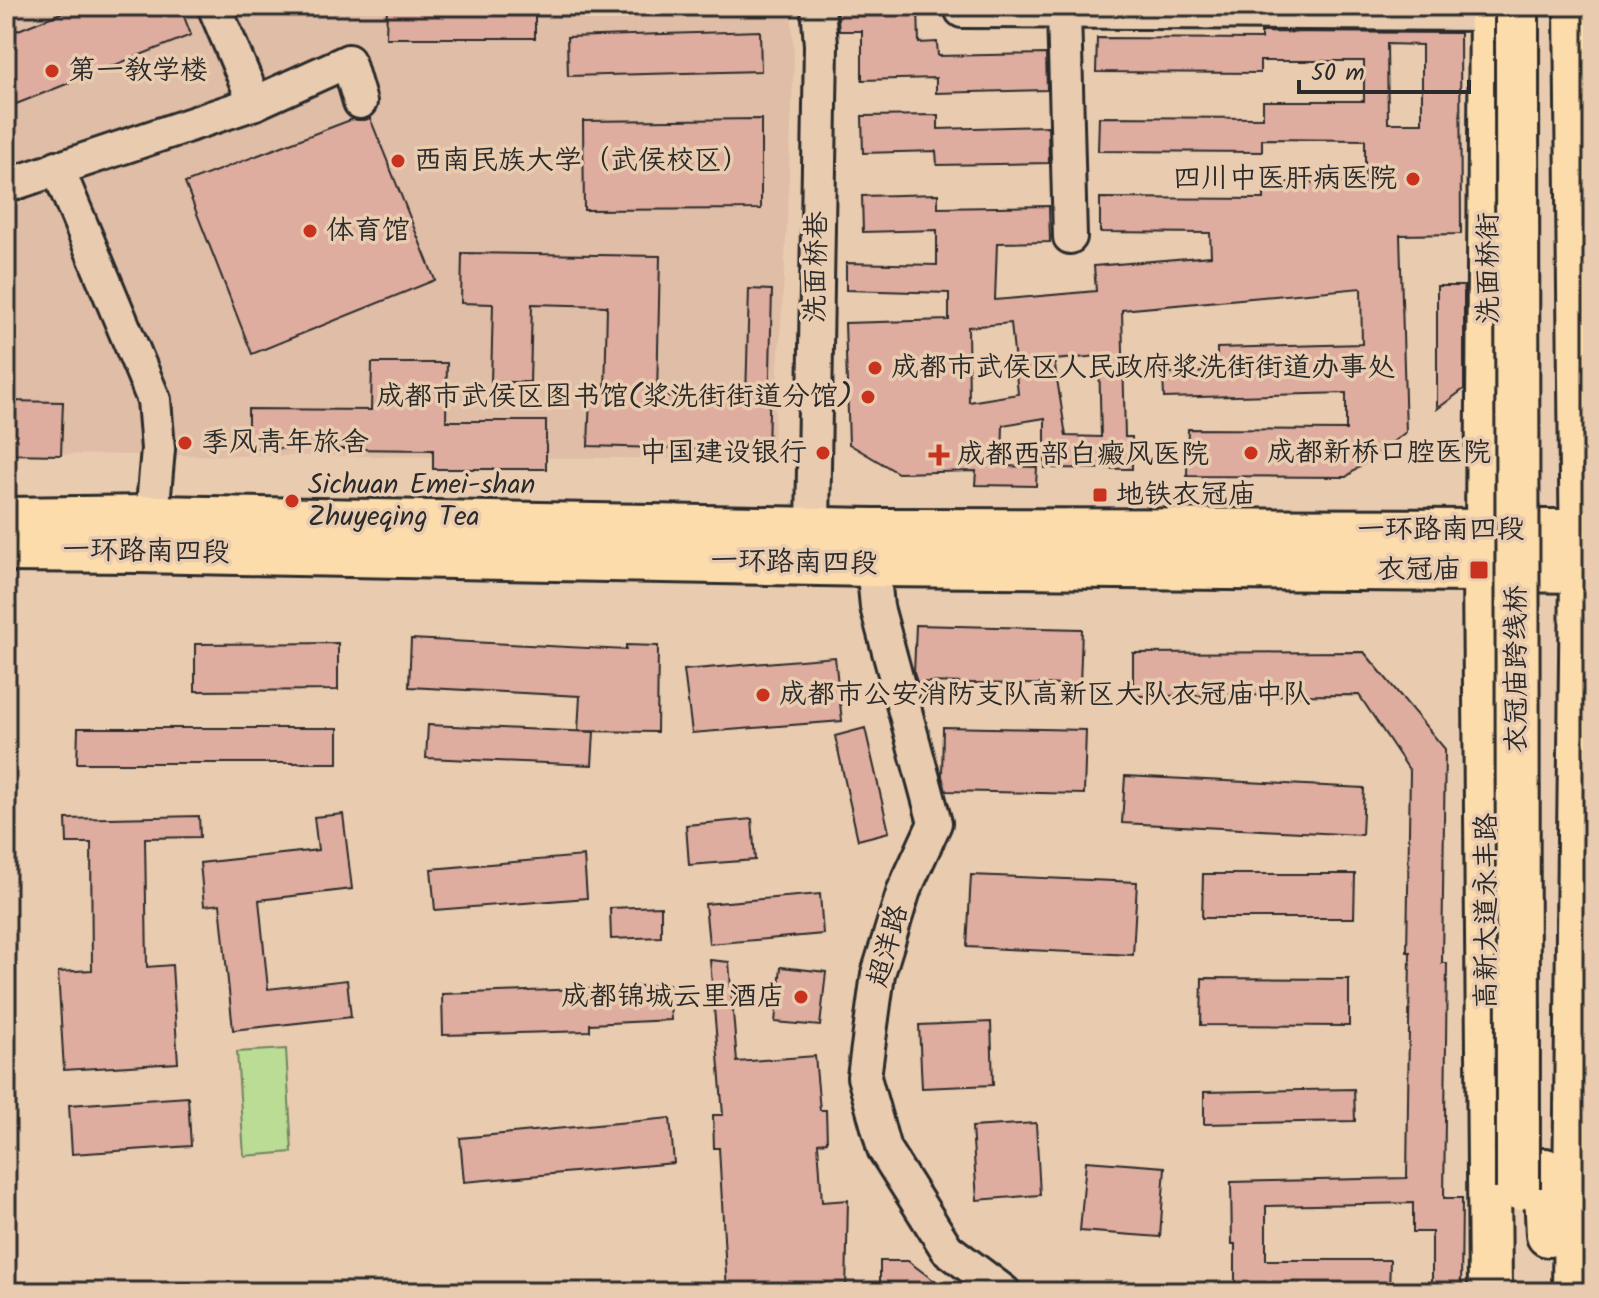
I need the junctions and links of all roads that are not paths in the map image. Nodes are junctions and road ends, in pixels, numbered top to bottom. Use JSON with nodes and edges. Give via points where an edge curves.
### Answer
{"nodes":[{"id":1,"x":214,"y":6,"type":"edge"},
{"id":2,"x":818,"y":6,"type":"edge"},
{"id":3,"x":1543,"y":6,"type":"edge"},
{"id":4,"x":1576,"y":6,"type":"edge"},
{"id":5,"x":1499,"y":9,"type":"edge"},
{"id":6,"x":1286,"y":10,"type":"edge"},
{"id":7,"x":962,"y":11,"type":"dead end"},
{"id":8,"x":1064,"y":12,"type":"junction"},
{"id":9,"x":360,"y":102,"type":"dead end"},
{"id":10,"x":255,"y":103,"type":"junction"},
{"id":11,"x":57,"y":167,"type":"junction"},
{"id":12,"x":6,"y":186,"type":"edge"},
{"id":13,"x":1070,"y":237,"type":"dead end"},
{"id":14,"x":152,"y":517,"type":"junction"},
{"id":15,"x":6,"y":519,"type":"edge"},
{"id":16,"x":813,"y":528,"type":"junction"},
{"id":17,"x":6,"y":550,"type":"edge"},
{"id":18,"x":1486,"y":550,"type":"junction"},
{"id":19,"x":1587,"y":551,"type":"edge"},
{"id":20,"x":873,"y":565,"type":"junction"},
{"id":21,"x":1531,"y":1179,"type":"junction"},
{"id":22,"x":1004,"y":1292,"type":"edge"},
{"id":23,"x":1490,"y":1292,"type":"edge"},
{"id":24,"x":1516,"y":1292,"type":"edge"},
{"id":25,"x":1550,"y":1292,"type":"edge"},
{"id":26,"x":1574,"y":1292,"type":"edge"}],
"edges":[{"from":1,"to":10,"type":"street"},
{"from":2,"to":16,"type":"street","name":"洗面桥巷"},
{"from":3,"to":21,"type":"main road","name":"衣冠庙跨线桥"},
{"from":4,"to":19,"type":"main road"},
{"from":5,"to":6,"type":"street"},
{"from":5,"to":18,"type":"main road","name":"洗面桥街"},
{"from":5,"to":21,"type":"main road","name":"衣冠庙跨线桥","bridge":true},
{"from":6,"to":8,"type":"street"},
{"from":7,"to":8,"type":"street"},
{"from":8,"to":13,"type":"street"},
{"from":9,"to":10,"type":"street","via":[[348,61]]},
{"from":10,"to":11,"type":"street"},
{"from":11,"to":12,"type":"street"},
{"from":11,"to":14,"type":"street","via":[[154,400],[158,449]]},
{"from":14,"to":15,"type":"main road","name":"一环路南四段"},
{"from":14,"to":16,"type":"main road","name":"一环路南四段"},
{"from":16,"to":18,"type":"main road","name":"一环路南四段"},
{"from":17,"to":20,"type":"main road","name":"一环路南四段"},
{"from":18,"to":19,"type":"main road","name":"一环路南四段"},
{"from":18,"to":20,"type":"main road","name":"一环路南四段"},
{"from":18,"to":23,"type":"main road","name":"高新大道永丰路"},
{"from":19,"to":26,"type":"main road"},
{"from":20,"to":22,"type":"street","name":"超洋路","via":[[877,607],[935,823],[904,890],[878,974],[864,1077],[884,1149],[947,1249]]},
{"from":21,"to":24,"type":"main road"},
{"from":21,"to":25,"type":"main road"}]}
